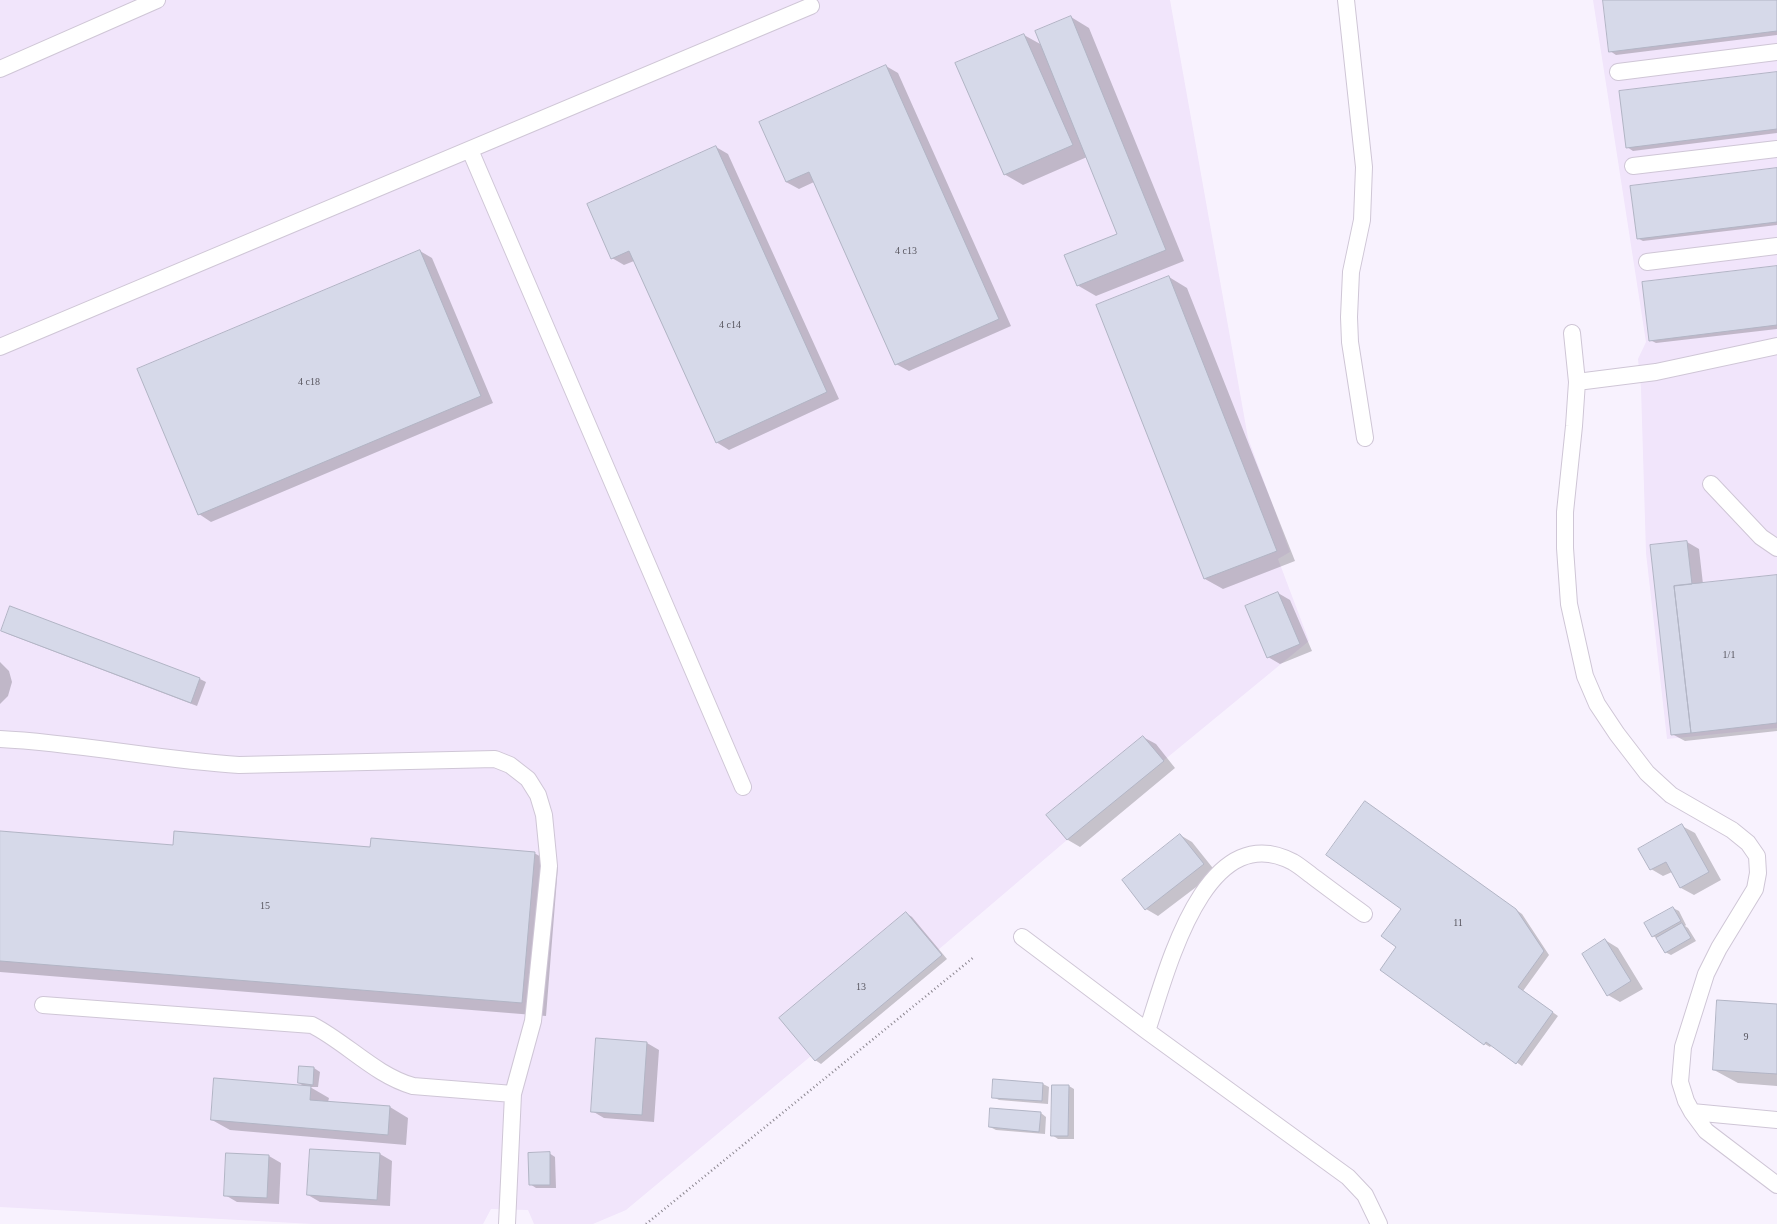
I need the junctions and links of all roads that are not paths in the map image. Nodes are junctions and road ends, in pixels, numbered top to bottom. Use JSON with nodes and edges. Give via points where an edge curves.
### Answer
{"nodes":[{"id":1,"x":157,"y":0,"type":"edge"},
{"id":2,"x":1346,"y":0,"type":"edge"},
{"id":3,"x":811,"y":6,"type":"dead end"},
{"id":4,"x":1777,"y":52,"type":"edge"},
{"id":5,"x":0,"y":69,"type":"edge"},
{"id":6,"x":1618,"y":72,"type":"dead end"},
{"id":7,"x":1777,"y":149,"type":"edge"},
{"id":8,"x":470,"y":150,"type":"junction"},
{"id":9,"x":1633,"y":166,"type":"dead end"},
{"id":10,"x":1777,"y":246,"type":"edge"},
{"id":11,"x":1647,"y":262,"type":"dead end"},
{"id":12,"x":1572,"y":333,"type":"dead end"},
{"id":13,"x":1777,"y":346,"type":"edge"},
{"id":14,"x":0,"y":347,"type":"edge"},
{"id":15,"x":1577,"y":382,"type":"junction"},
{"id":16,"x":1365,"y":438,"type":"dead end"},
{"id":17,"x":1711,"y":484,"type":"dead end"},
{"id":18,"x":1777,"y":548,"type":"edge"},
{"id":19,"x":0,"y":739,"type":"edge"},
{"id":20,"x":743,"y":787,"type":"dead end"},
{"id":21,"x":1364,"y":914,"type":"dead end"},
{"id":22,"x":1022,"y":937,"type":"dead end"},
{"id":23,"x":42,"y":1004,"type":"dead end"},
{"id":24,"x":1147,"y":1031,"type":"junction"},
{"id":25,"x":513,"y":1094,"type":"junction"},
{"id":26,"x":1692,"y":1112,"type":"junction"},
{"id":27,"x":1777,"y":1120,"type":"edge"},
{"id":28,"x":1777,"y":1186,"type":"edge"},
{"id":29,"x":507,"y":1224,"type":"edge"},
{"id":30,"x":1379,"y":1224,"type":"edge"}],
"edges":[{"from":1,"to":5,"type":"lane"},
{"from":2,"to":16,"type":"lane","via":[[1364,167],[1362,220],[1352,272],[1350,342]]},
{"from":3,"to":8,"type":"lane"},
{"from":4,"to":6,"type":"lane"},
{"from":7,"to":9,"type":"lane"},
{"from":8,"to":14,"type":"lane"},
{"from":8,"to":20,"type":"lane"},
{"from":10,"to":11,"type":"lane"},
{"from":12,"to":15,"type":"lane"},
{"from":13,"to":15,"type":"lane","via":[[1656,372]]},
{"from":15,"to":26,"type":"lane","via":[[1565,512],[1569,604],[1585,676],[1597,704],[1647,773],[1671,795],[1732,830],[1748,843],[1757,856],[1758,873],[1755,889],[1706,974],[1683,1047],[1680,1082]]},
{"from":17,"to":18,"type":"lane","via":[[1761,537]]},
{"from":19,"to":25,"type":"lane","via":[[240,765],[495,759],[510,765],[528,779],[538,796],[544,815],[549,866],[533,1021]]},
{"from":21,"to":24,"type":"lane","via":[[1293,862],[1270,854],[1254,854],[1237,859],[1206,888],[1192,909],[1177,943]]},
{"from":22,"to":24,"type":"lane"},
{"from":23,"to":25,"type":"lane","via":[[312,1026],[329,1034],[401,1083]]},
{"from":24,"to":30,"type":"lane","via":[[1348,1177],[1365,1195]]},
{"from":25,"to":29,"type":"lane"},
{"from":26,"to":27,"type":"lane"},
{"from":26,"to":28,"type":"lane","via":[[1706,1131]]}]}
